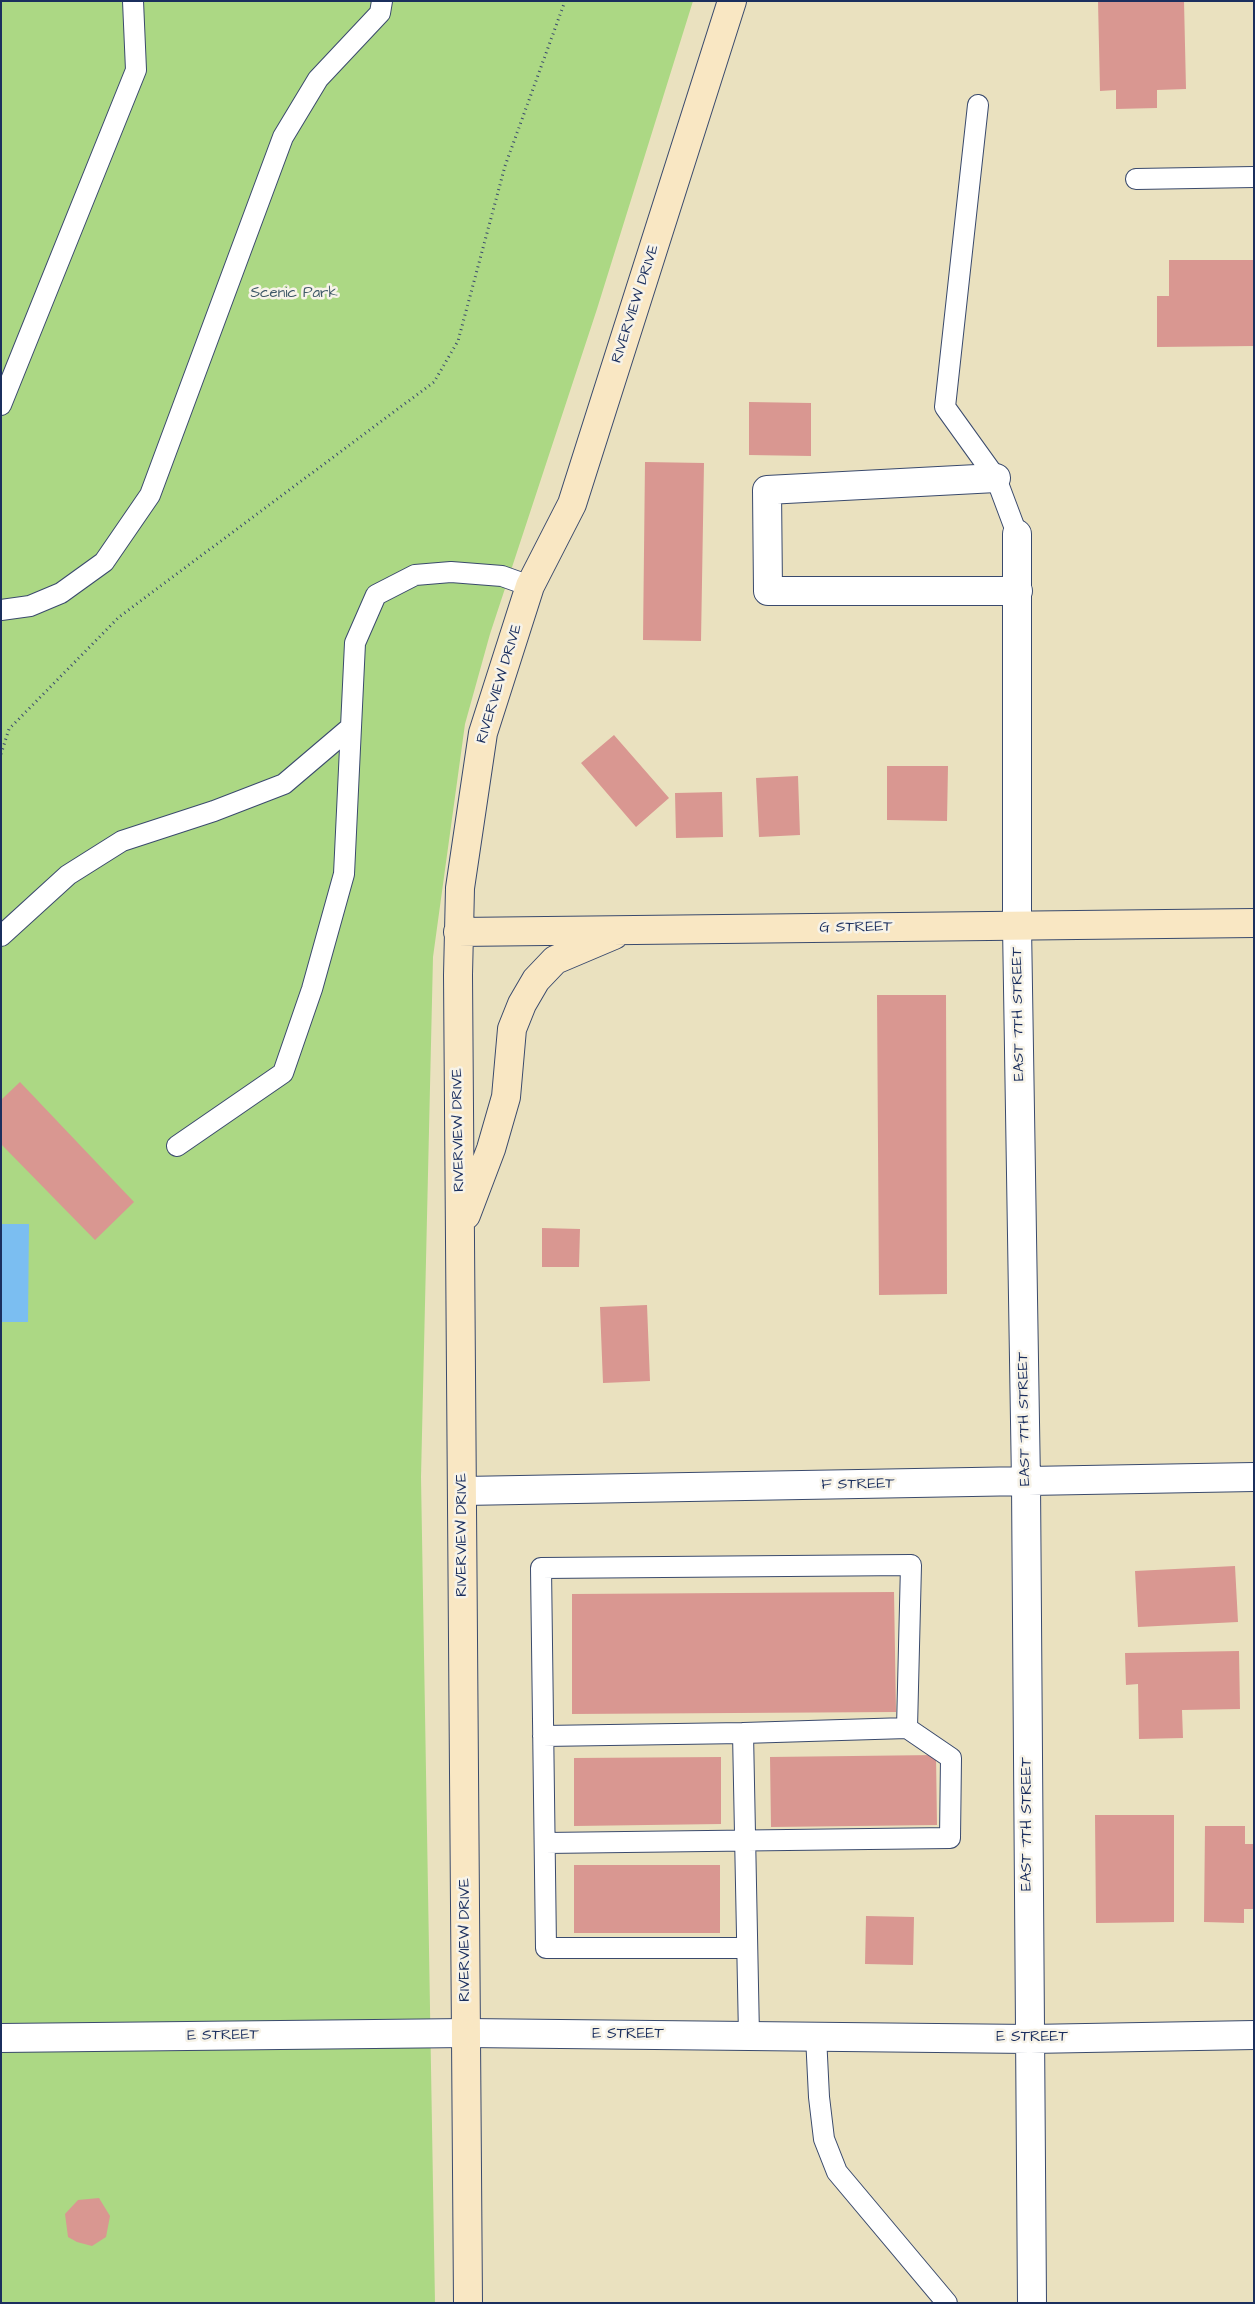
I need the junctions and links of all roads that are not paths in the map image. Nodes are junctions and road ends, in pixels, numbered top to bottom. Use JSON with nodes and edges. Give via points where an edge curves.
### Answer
{"nodes":[{"id":1,"x":133,"y":1,"type":"edge"},
{"id":2,"x":382,"y":1,"type":"edge"},
{"id":3,"x":732,"y":1,"type":"edge"},
{"id":4,"x":978,"y":105,"type":"dead end"},
{"id":5,"x":1254,"y":176,"type":"edge"},
{"id":6,"x":1136,"y":179,"type":"dead end"},
{"id":7,"x":1,"y":405,"type":"edge"},
{"id":8,"x":996,"y":478,"type":"junction"},
{"id":9,"x":1016,"y":534,"type":"joint"},
{"id":10,"x":530,"y":586,"type":"junction"},
{"id":11,"x":1018,"y":591,"type":"junction"},
{"id":12,"x":1,"y":610,"type":"edge"},
{"id":13,"x":351,"y":727,"type":"junction"},
{"id":14,"x":1254,"y":923,"type":"edge"},
{"id":15,"x":1017,"y":926,"type":"junction"},
{"id":16,"x":625,"y":931,"type":"junction"},
{"id":17,"x":458,"y":932,"type":"junction"},
{"id":18,"x":1,"y":936,"type":"edge"},
{"id":19,"x":177,"y":1146,"type":"dead end"},
{"id":20,"x":460,"y":1228,"type":"junction"},
{"id":21,"x":1254,"y":1477,"type":"edge"},
{"id":22,"x":1026,"y":1483,"type":"junction"},
{"id":23,"x":463,"y":1491,"type":"junction"},
{"id":24,"x":907,"y":1728,"type":"junction"},
{"id":25,"x":743,"y":1733,"type":"junction"},
{"id":26,"x":543,"y":1736,"type":"junction"},
{"id":27,"x":745,"y":1841,"type":"junction"},
{"id":28,"x":545,"y":1843,"type":"junction"},
{"id":29,"x":748,"y":1948,"type":"junction"},
{"id":30,"x":467,"y":2033,"type":"junction"},
{"id":31,"x":1254,"y":2035,"type":"edge"},
{"id":32,"x":749,"y":2036,"type":"junction"},
{"id":33,"x":816,"y":2036,"type":"junction"},
{"id":34,"x":1,"y":2038,"type":"edge"},
{"id":35,"x":1030,"y":2039,"type":"junction"},
{"id":36,"x":468,"y":2303,"type":"edge"},
{"id":37,"x":947,"y":2303,"type":"edge"},
{"id":38,"x":1032,"y":2303,"type":"edge"}],
"edges":[{"from":1,"to":7,"type":"lane","via":[[136,70]]},
{"from":2,"to":12,"type":"lane","via":[[380,13],[318,79],[282,137],[150,495],[104,562],[61,593],[30,606]]},
{"from":3,"to":10,"type":"main road","name":"RIVERVIEW DRIVE","via":[[572,504]]},
{"from":4,"to":8,"type":"lane","via":[[944,407]]},
{"from":5,"to":6,"type":"lane"},
{"from":8,"to":9,"type":"lane"},
{"from":8,"to":11,"type":"street","via":[[767,490],[768,591]]},
{"from":9,"to":11,"type":"street","name":"EAST 7TH STREET"},
{"from":10,"to":13,"type":"lane","via":[[502,576],[451,572],[415,575],[376,595],[355,643]]},
{"from":10,"to":17,"type":"main road","name":"RIVERVIEW DRIVE","via":[[482,733],[460,888]]},
{"from":11,"to":15,"type":"street","name":"EAST 7TH STREET"},
{"from":13,"to":18,"type":"lane","via":[[284,784],[122,841],[68,875]]},
{"from":13,"to":19,"type":"lane","via":[[344,874],[312,989],[283,1073]]},
{"from":14,"to":15,"type":"main road","name":"G STREET"},
{"from":15,"to":16,"type":"main road","name":"G STREET"},
{"from":15,"to":22,"type":"street","name":"EAST 7TH STREET"},
{"from":16,"to":17,"type":"main road","name":"G STREET"},
{"from":16,"to":20,"type":"main road","via":[[554,960],[536,980],[522,1004],[512,1029],[506,1097],[491,1149]]},
{"from":17,"to":20,"type":"main road","name":"RIVERVIEW DRIVE"},
{"from":20,"to":23,"type":"main road","name":"RIVERVIEW DRIVE"},
{"from":21,"to":22,"type":"street","name":"F STREET"},
{"from":22,"to":23,"type":"street","name":"F STREET"},
{"from":22,"to":35,"type":"street","name":"EAST 7TH STREET"},
{"from":23,"to":30,"type":"main road","name":"RIVERVIEW DRIVE"},
{"from":24,"to":25,"type":"lane"},
{"from":24,"to":26,"type":"lane","via":[[911,1565],[541,1568]]},
{"from":24,"to":27,"type":"lane","via":[[951,1758],[950,1838]]},
{"from":25,"to":26,"type":"lane"},
{"from":25,"to":27,"type":"lane"},
{"from":26,"to":28,"type":"lane"},
{"from":27,"to":28,"type":"lane"},
{"from":27,"to":29,"type":"lane"},
{"from":28,"to":29,"type":"lane","via":[[546,1948]]},
{"from":29,"to":32,"type":"lane"},
{"from":30,"to":32,"type":"street","name":"E STREET"},
{"from":30,"to":34,"type":"street","name":"E STREET"},
{"from":30,"to":36,"type":"main road","name":"RIVERVIEW DRIVE"},
{"from":31,"to":35,"type":"street","name":"E STREET"},
{"from":32,"to":33,"type":"street","name":"E STREET"},
{"from":33,"to":35,"type":"street","name":"E STREET"},
{"from":33,"to":37,"type":"lane","via":[[824,2139],[838,2172]]},
{"from":35,"to":38,"type":"street","name":"EAST 7TH STREET"}]}
